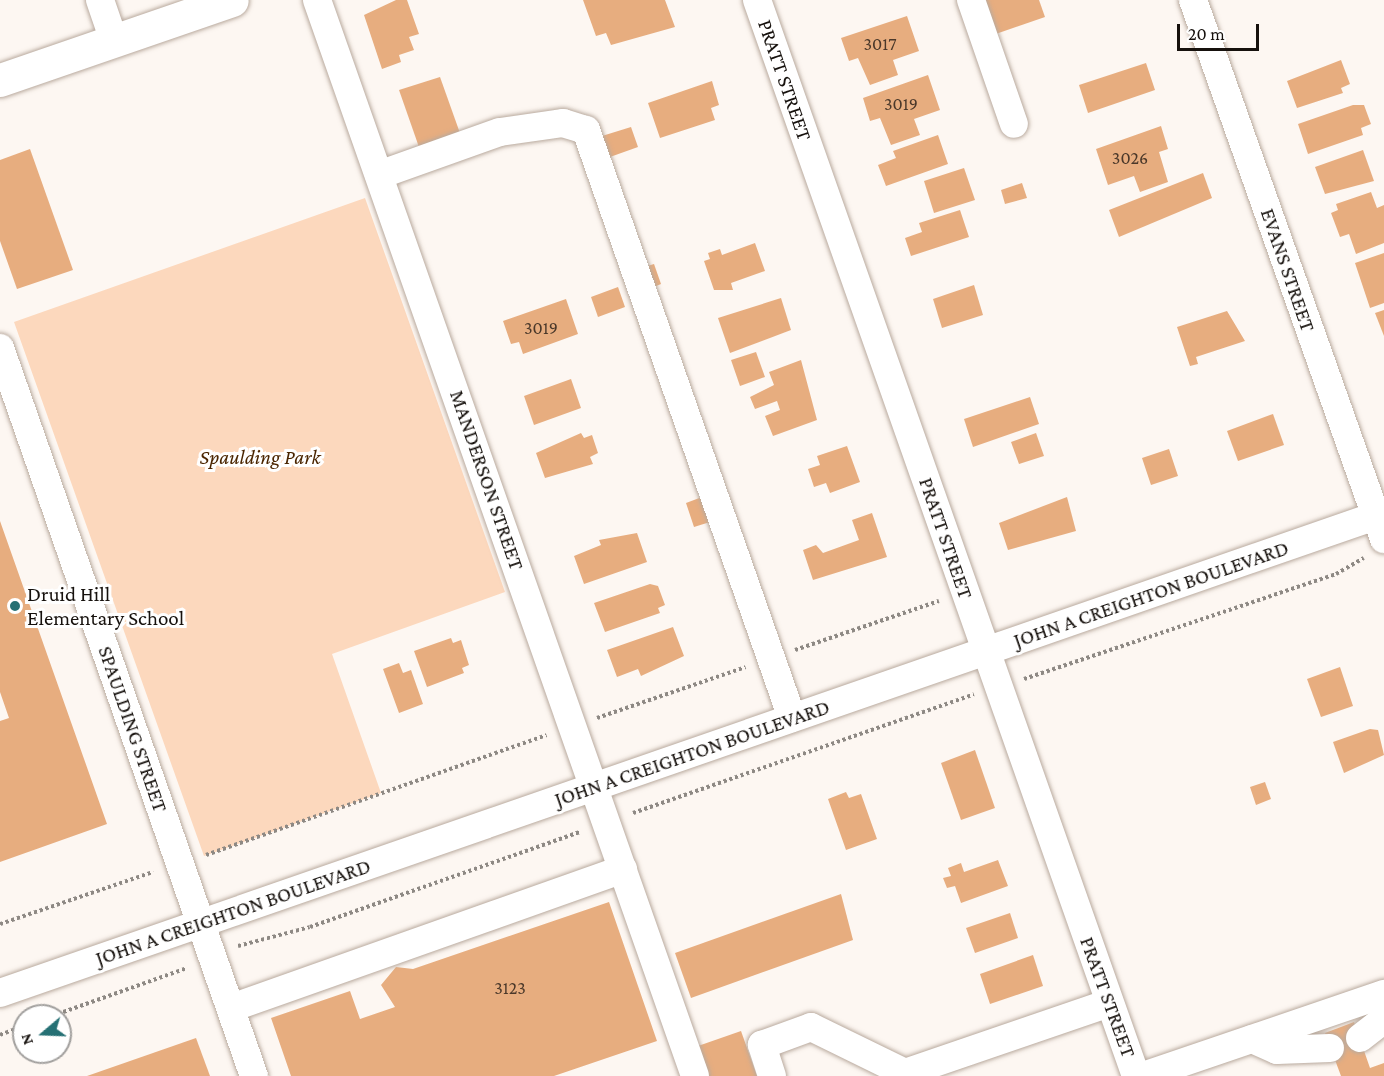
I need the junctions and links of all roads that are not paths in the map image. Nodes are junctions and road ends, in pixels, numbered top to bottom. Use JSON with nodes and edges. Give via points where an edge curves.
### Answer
{"nodes":[{"id":1,"x":100,"y":0,"type":"edge"},
{"id":2,"x":232,"y":0,"type":"edge"},
{"id":3,"x":317,"y":0,"type":"edge"},
{"id":4,"x":757,"y":0,"type":"edge"},
{"id":5,"x":971,"y":0,"type":"edge"},
{"id":6,"x":1193,"y":0,"type":"edge"},
{"id":7,"x":114,"y":40,"type":"junction"},
{"id":8,"x":0,"y":80,"type":"edge"},
{"id":9,"x":1014,"y":124,"type":"dead end"},
{"id":10,"x":379,"y":175,"type":"junction"},
{"id":11,"x":0,"y":348,"type":"edge"},
{"id":12,"x":1381,"y":523,"type":"edge"},
{"id":13,"x":986,"y":651,"type":"junction"},
{"id":14,"x":792,"y":718,"type":"junction"},
{"id":15,"x":595,"y":786,"type":"junction"},
{"id":16,"x":623,"y":868,"type":"junction"},
{"id":17,"x":201,"y":922,"type":"junction"},
{"id":18,"x":0,"y":993,"type":"edge"},
{"id":19,"x":1384,"y":994,"type":"edge"},
{"id":20,"x":1110,"y":1003,"type":"junction"},
{"id":21,"x":231,"y":1008,"type":"junction"},
{"id":22,"x":1384,"y":1020,"type":"edge"},
{"id":23,"x":1360,"y":1038,"type":"dead end"},
{"id":24,"x":1252,"y":1039,"type":"junction"},
{"id":25,"x":1330,"y":1048,"type":"dead end"},
{"id":26,"x":942,"y":1069,"type":"edge"},
{"id":27,"x":254,"y":1076,"type":"edge"},
{"id":28,"x":695,"y":1076,"type":"edge"},
{"id":29,"x":772,"y":1076,"type":"edge"},
{"id":30,"x":1136,"y":1076,"type":"edge"},
{"id":31,"x":1143,"y":1076,"type":"edge"}],
"edges":[{"from":1,"to":7,"type":"street"},
{"from":2,"to":7,"type":"main road"},
{"from":3,"to":10,"type":"street","name":"MANDERSON STREET"},
{"from":4,"to":13,"type":"street","name":"PRATT STREET"},
{"from":5,"to":9,"type":"street"},
{"from":6,"to":12,"type":"street","name":"EVANS STREET"},
{"from":7,"to":8,"type":"main road"},
{"from":10,"to":14,"type":"street","via":[[500,132],[562,123],[586,130]]},
{"from":10,"to":15,"type":"street","name":"MANDERSON STREET"},
{"from":11,"to":17,"type":"street","name":"SPAULDING STREET"},
{"from":12,"to":13,"type":"street","name":"JOHN A CREIGHTON BOULEVARD"},
{"from":13,"to":14,"type":"street","name":"JOHN A CREIGHTON BOULEVARD"},
{"from":13,"to":20,"type":"street","name":"PRATT STREET"},
{"from":14,"to":15,"type":"street","name":"JOHN A CREIGHTON BOULEVARD"},
{"from":15,"to":16,"type":"street","name":"MANDERSON STREET"},
{"from":15,"to":17,"type":"street","name":"JOHN A CREIGHTON BOULEVARD"},
{"from":16,"to":21,"type":"street"},
{"from":16,"to":28,"type":"street","name":"MANDERSON STREET"},
{"from":17,"to":18,"type":"street","name":"JOHN A CREIGHTON BOULEVARD"},
{"from":17,"to":21,"type":"street","name":"SPAULDING STREET"},
{"from":19,"to":24,"type":"street"},
{"from":20,"to":26,"type":"street"},
{"from":20,"to":30,"type":"street","name":"PRATT STREET"},
{"from":21,"to":27,"type":"street","name":"SPAULDING STREET"},
{"from":22,"to":23,"type":"street"},
{"from":24,"to":25,"type":"street","via":[[1277,1050]]},
{"from":24,"to":31,"type":"street"},
{"from":26,"to":29,"type":"street","via":[[905,1073],[811,1027],[762,1045]]}]}
